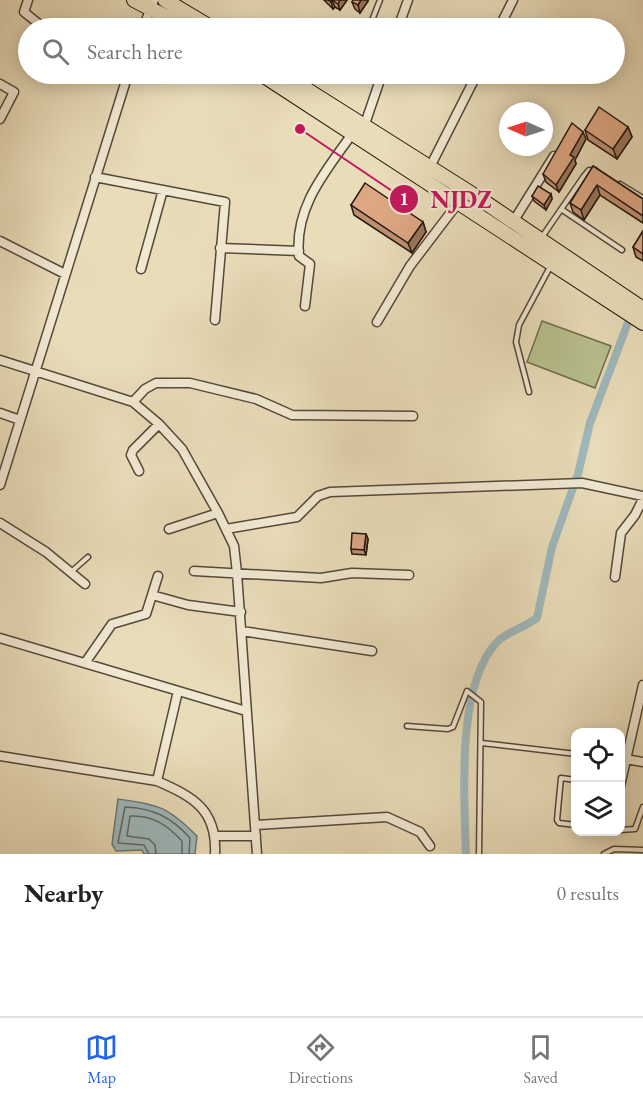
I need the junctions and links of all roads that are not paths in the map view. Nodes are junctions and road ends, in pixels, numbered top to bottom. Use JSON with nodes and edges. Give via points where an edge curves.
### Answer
{"nodes":[{"id":1,"x":28,"y":0,"type":"edge"},
{"id":2,"x":134,"y":0,"type":"edge"},
{"id":3,"x":165,"y":0,"type":"edge"},
{"id":4,"x":380,"y":0,"type":"edge"},
{"id":5,"x":408,"y":0,"type":"edge"},
{"id":6,"x":513,"y":0,"type":"edge"},
{"id":7,"x":152,"y":4,"type":"edge"},
{"id":8,"x":32,"y":18,"type":"edge"},
{"id":9,"x":172,"y":18,"type":"edge"},
{"id":10,"x":195,"y":18,"type":"edge"},
{"id":11,"x":373,"y":18,"type":"edge"},
{"id":12,"x":402,"y":18,"type":"edge"},
{"id":13,"x":504,"y":18,"type":"edge"},
{"id":14,"x":0,"y":84,"type":"edge"},
{"id":15,"x":125,"y":84,"type":"edge"},
{"id":16,"x":276,"y":84,"type":"edge"},
{"id":17,"x":299,"y":84,"type":"edge"},
{"id":18,"x":379,"y":84,"type":"edge"},
{"id":19,"x":472,"y":84,"type":"edge"},
{"id":20,"x":0,"y":119,"type":"edge"},
{"id":21,"x":365,"y":124,"type":"junction"},
{"id":22,"x":352,"y":134,"type":"junction"},
{"id":23,"x":557,"y":152,"type":"edge"},
{"id":24,"x":430,"y":167,"type":"junction"},
{"id":25,"x":597,"y":170,"type":"edge"},
{"id":26,"x":95,"y":177,"type":"junction"},
{"id":27,"x":615,"y":181,"type":"edge"},
{"id":28,"x":163,"y":190,"type":"junction"},
{"id":29,"x":643,"y":198,"type":"edge"},
{"id":30,"x":483,"y":201,"type":"junction"},
{"id":31,"x":458,"y":203,"type":"junction"},
{"id":32,"x":561,"y":209,"type":"junction"},
{"id":33,"x":475,"y":214,"type":"junction"},
{"id":34,"x":513,"y":222,"type":"junction"},
{"id":35,"x":540,"y":240,"type":"junction"},
{"id":36,"x":0,"y":241,"type":"edge"},
{"id":37,"x":220,"y":248,"type":"junction"},
{"id":38,"x":622,"y":250,"type":"dead end"},
{"id":39,"x":299,"y":251,"type":"junction"},
{"id":40,"x":552,"y":264,"type":"junction"},
{"id":41,"x":141,"y":269,"type":"dead end"},
{"id":42,"x":65,"y":274,"type":"junction"},
{"id":43,"x":305,"y":306,"type":"dead end"},
{"id":44,"x":643,"y":309,"type":"edge"},
{"id":45,"x":214,"y":320,"type":"dead end"},
{"id":46,"x":376,"y":322,"type":"dead end"},
{"id":47,"x":643,"y":323,"type":"edge"},
{"id":48,"x":0,"y":360,"type":"edge"},
{"id":49,"x":34,"y":371,"type":"junction"},
{"id":50,"x":529,"y":392,"type":"dead end"},
{"id":51,"x":134,"y":402,"type":"junction"},
{"id":52,"x":0,"y":413,"type":"edge"},
{"id":53,"x":413,"y":416,"type":"dead end"},
{"id":54,"x":20,"y":420,"type":"junction"},
{"id":55,"x":159,"y":424,"type":"junction"},
{"id":56,"x":139,"y":471,"type":"dead end"},
{"id":57,"x":1,"y":480,"type":"edge"},
{"id":58,"x":643,"y":498,"type":"edge"},
{"id":59,"x":218,"y":513,"type":"junction"},
{"id":60,"x":0,"y":523,"type":"edge"},
{"id":61,"x":169,"y":529,"type":"dead end"},
{"id":62,"x":226,"y":529,"type":"junction"},
{"id":63,"x":88,"y":557,"type":"dead end"},
{"id":64,"x":194,"y":571,"type":"dead end"},
{"id":65,"x":71,"y":572,"type":"junction"},
{"id":66,"x":237,"y":573,"type":"junction"},
{"id":67,"x":409,"y":575,"type":"dead end"},
{"id":68,"x":158,"y":576,"type":"dead end"},
{"id":69,"x":615,"y":578,"type":"dead end"},
{"id":70,"x":85,"y":584,"type":"dead end"},
{"id":71,"x":152,"y":595,"type":"junction"},
{"id":72,"x":241,"y":612,"type":"junction"},
{"id":73,"x":242,"y":631,"type":"junction"},
{"id":74,"x":0,"y":638,"type":"edge"},
{"id":75,"x":372,"y":651,"type":"dead end"},
{"id":76,"x":85,"y":663,"type":"junction"},
{"id":77,"x":643,"y":685,"type":"edge"},
{"id":78,"x":178,"y":691,"type":"junction"},
{"id":79,"x":246,"y":711,"type":"junction"},
{"id":80,"x":407,"y":726,"type":"dead end"},
{"id":81,"x":482,"y":743,"type":"junction"},
{"id":82,"x":625,"y":752,"type":"edge"},
{"id":83,"x":571,"y":753,"type":"edge"},
{"id":84,"x":0,"y":756,"type":"edge"},
{"id":85,"x":625,"y":759,"type":"edge"},
{"id":86,"x":643,"y":762,"type":"edge"},
{"id":87,"x":571,"y":779,"type":"edge"},
{"id":88,"x":157,"y":781,"type":"junction"},
{"id":89,"x":643,"y":807,"type":"edge"},
{"id":90,"x":571,"y":824,"type":"edge"},
{"id":91,"x":256,"y":825,"type":"junction"},
{"id":92,"x":625,"y":830,"type":"edge"},
{"id":93,"x":216,"y":836,"type":"junction"},
{"id":94,"x":256,"y":836,"type":"junction"},
{"id":95,"x":430,"y":846,"type":"dead end"},
{"id":96,"x":643,"y":850,"type":"edge"},
{"id":97,"x":215,"y":854,"type":"edge"},
{"id":98,"x":257,"y":854,"type":"edge"},
{"id":99,"x":479,"y":854,"type":"edge"},
{"id":100,"x":604,"y":854,"type":"edge"}],
"edges":[{"from":1,"to":8,"type":"street","via":[[24,12]]},
{"from":2,"to":7,"type":"highway"},
{"from":3,"to":10,"type":"highway"},
{"from":4,"to":11,"type":"lane"},
{"from":5,"to":12,"type":"street"},
{"from":6,"to":13,"type":"street"},
{"from":7,"to":9,"type":"highway"},
{"from":14,"to":20,"type":"street","via":[[14,92]]},
{"from":15,"to":26,"type":"street"},
{"from":16,"to":22,"type":"highway"},
{"from":17,"to":21,"type":"highway"},
{"from":18,"to":21,"type":"street"},
{"from":19,"to":24,"type":"street"},
{"from":21,"to":24,"type":"highway"},
{"from":22,"to":31,"type":"highway"},
{"from":22,"to":39,"type":"street","via":[[304,208]]},
{"from":23,"to":34,"type":"street"},
{"from":24,"to":30,"type":"highway"},
{"from":25,"to":32,"type":"lane","via":[[589,170]]},
{"from":26,"to":28,"type":"street"},
{"from":26,"to":42,"type":"street"},
{"from":27,"to":29,"type":"lane"},
{"from":28,"to":37,"type":"street","via":[[225,202]]},
{"from":28,"to":41,"type":"street"},
{"from":30,"to":33,"type":"highway"},
{"from":30,"to":34,"type":"highway"},
{"from":31,"to":33,"type":"highway"},
{"from":31,"to":46,"type":"street","via":[[400,280]]},
{"from":32,"to":35,"type":"lane"},
{"from":32,"to":38,"type":"lane"},
{"from":33,"to":40,"type":"highway"},
{"from":34,"to":35,"type":"highway"},
{"from":35,"to":44,"type":"highway"},
{"from":36,"to":42,"type":"street"},
{"from":37,"to":39,"type":"street"},
{"from":37,"to":45,"type":"street"},
{"from":39,"to":43,"type":"street","via":[[300,257],[310,264]]},
{"from":40,"to":47,"type":"highway"},
{"from":40,"to":50,"type":"lane","via":[[519,325],[516,342]]},
{"from":42,"to":49,"type":"street"},
{"from":48,"to":49,"type":"street"},
{"from":49,"to":51,"type":"street"},
{"from":49,"to":54,"type":"street"},
{"from":51,"to":53,"type":"street","via":[[156,383],[190,383],[256,399],[292,415]]},
{"from":51,"to":55,"type":"street"},
{"from":52,"to":54,"type":"street"},
{"from":54,"to":57,"type":"street"},
{"from":55,"to":56,"type":"street","via":[[133,450],[131,455]]},
{"from":55,"to":59,"type":"street","via":[[182,449]]},
{"from":58,"to":62,"type":"street","via":[[582,483],[323,493],[297,516]]},
{"from":58,"to":69,"type":"street","via":[[621,533]]},
{"from":59,"to":61,"type":"street"},
{"from":59,"to":62,"type":"street"},
{"from":60,"to":65,"type":"street"},
{"from":62,"to":66,"type":"street","via":[[234,546]]},
{"from":63,"to":65,"type":"lane"},
{"from":64,"to":66,"type":"street"},
{"from":65,"to":70,"type":"street"},
{"from":66,"to":67,"type":"street","via":[[321,578],[352,573]]},
{"from":66,"to":72,"type":"street"},
{"from":68,"to":71,"type":"street"},
{"from":71,"to":72,"type":"street","via":[[188,606]]},
{"from":71,"to":76,"type":"street","via":[[146,614],[112,624]]},
{"from":72,"to":73,"type":"street"},
{"from":73,"to":75,"type":"street"},
{"from":73,"to":79,"type":"street"},
{"from":74,"to":76,"type":"street"},
{"from":76,"to":78,"type":"street"},
{"from":77,"to":82,"type":"street"},
{"from":78,"to":79,"type":"street"},
{"from":78,"to":88,"type":"street"},
{"from":79,"to":91,"type":"street"},
{"from":80,"to":81,"type":"lane","via":[[453,727],[464,693],[470,691],[483,710]]},
{"from":81,"to":83,"type":"lane"},
{"from":81,"to":99,"type":"lane"},
{"from":84,"to":88,"type":"street"},
{"from":85,"to":86,"type":"street"},
{"from":87,"to":90,"type":"lane","via":[[561,778],[557,819]]},
{"from":88,"to":93,"type":"street","via":[[195,801],[209,817]]},
{"from":89,"to":92,"type":"lane","via":[[635,829]]},
{"from":91,"to":94,"type":"street"},
{"from":91,"to":95,"type":"street","via":[[387,818],[420,832]]},
{"from":93,"to":94,"type":"street"},
{"from":93,"to":97,"type":"street"},
{"from":94,"to":98,"type":"street"},
{"from":96,"to":100,"type":"lane","via":[[614,849]]}]}
